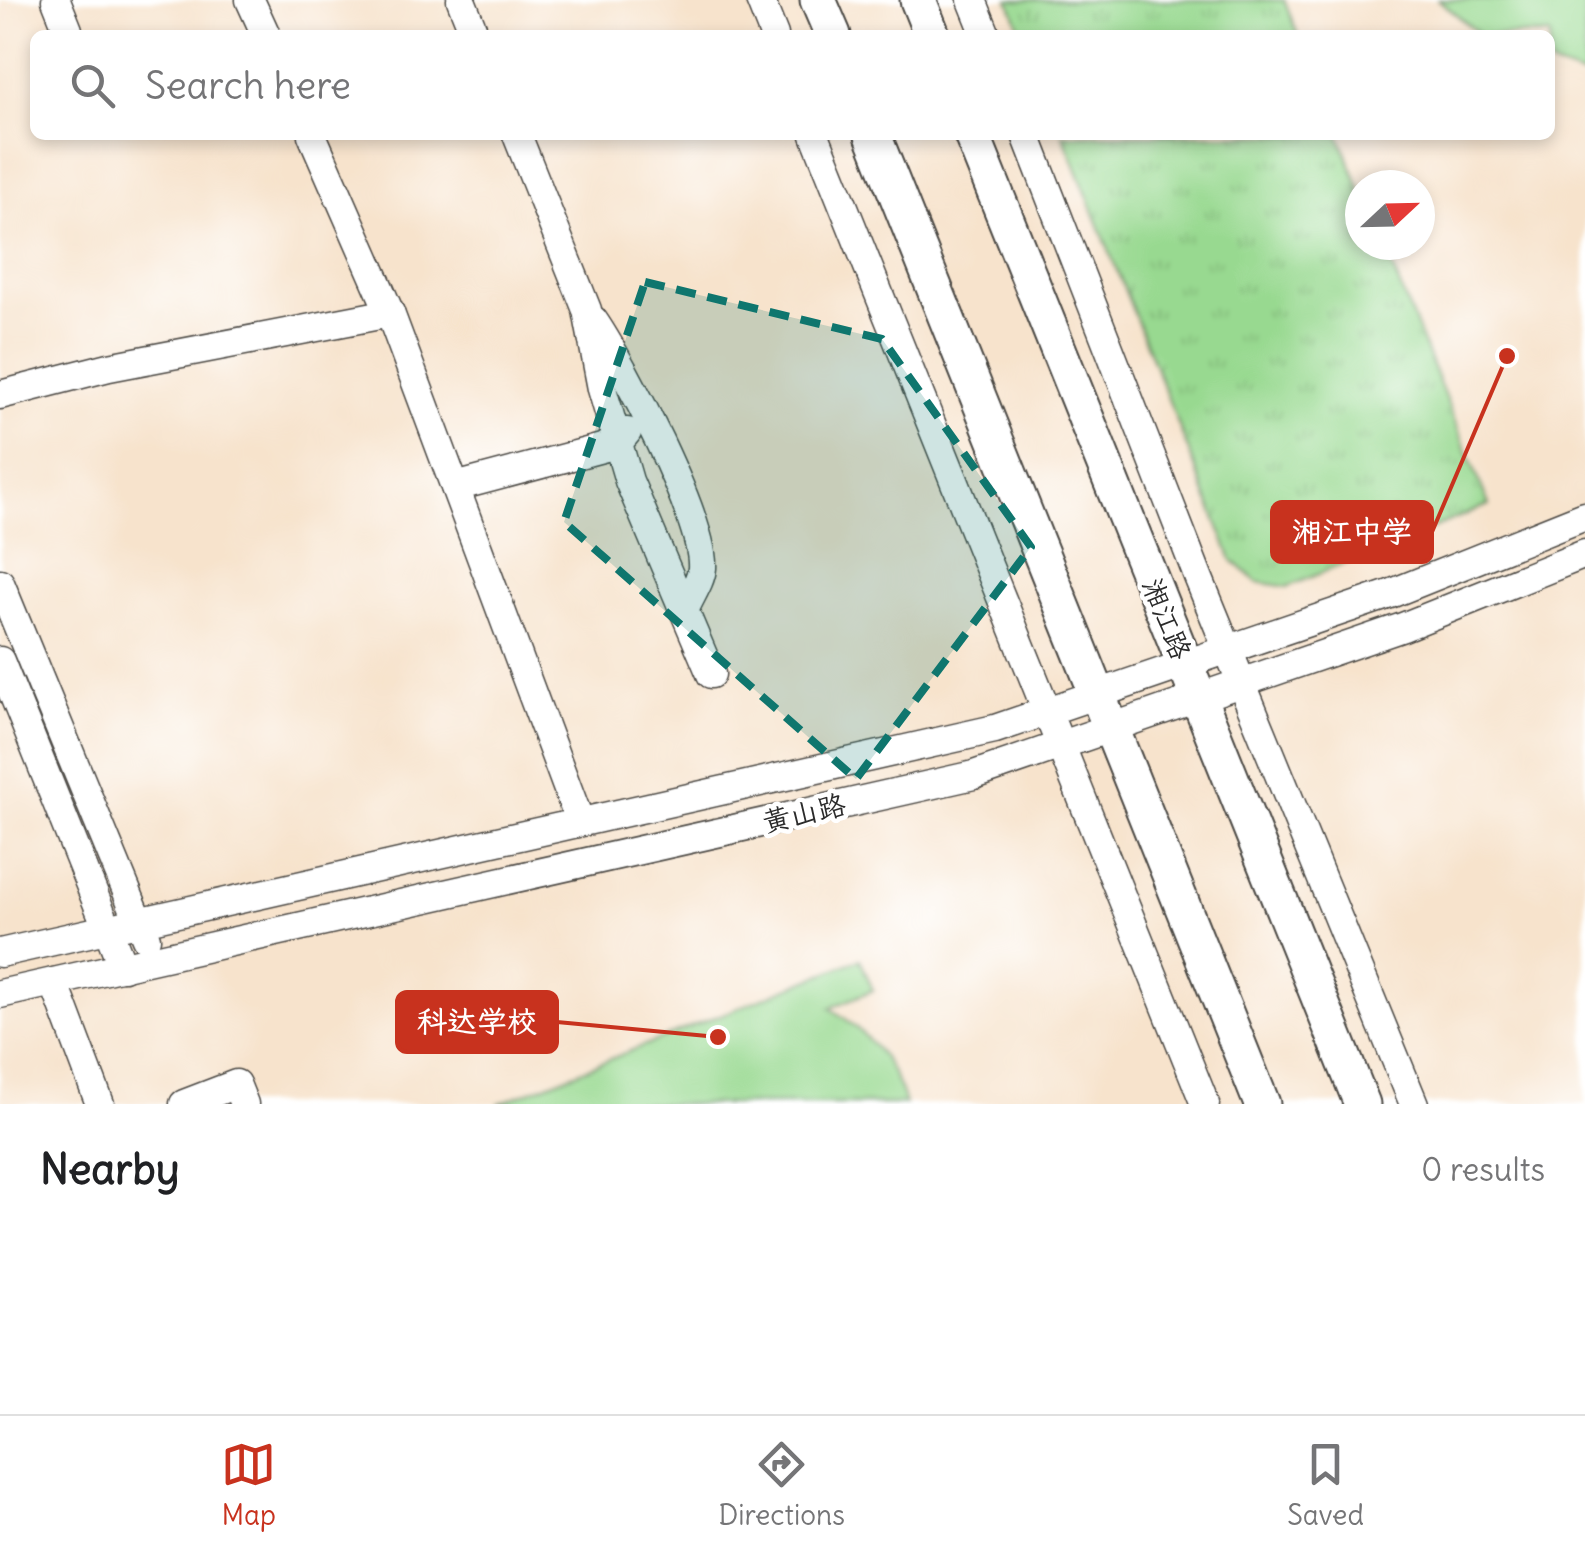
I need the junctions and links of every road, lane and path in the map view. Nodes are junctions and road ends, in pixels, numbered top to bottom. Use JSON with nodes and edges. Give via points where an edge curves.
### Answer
{"nodes":[{"id":1,"x":56,"y":0,"type":"edge"},
{"id":2,"x":250,"y":0,"type":"edge"},
{"id":3,"x":460,"y":0,"type":"edge"},
{"id":4,"x":760,"y":0,"type":"edge"},
{"id":5,"x":818,"y":0,"type":"edge"},
{"id":6,"x":918,"y":0,"type":"edge"},
{"id":7,"x":972,"y":0,"type":"edge"},
{"id":8,"x":68,"y":30,"type":"dead end"},
{"id":9,"x":264,"y":30,"type":"edge"},
{"id":10,"x":473,"y":30,"type":"edge"},
{"id":11,"x":772,"y":30,"type":"edge"},
{"id":12,"x":830,"y":30,"type":"edge"},
{"id":13,"x":930,"y":30,"type":"edge"},
{"id":14,"x":984,"y":30,"type":"edge"},
{"id":15,"x":314,"y":140,"type":"edge"},
{"id":16,"x":519,"y":140,"type":"edge"},
{"id":17,"x":817,"y":140,"type":"edge"},
{"id":18,"x":875,"y":140,"type":"edge"},
{"id":19,"x":974,"y":140,"type":"edge"},
{"id":20,"x":1028,"y":140,"type":"edge"},
{"id":21,"x":587,"y":310,"type":"junction"},
{"id":22,"x":390,"y":313,"type":"junction"},
{"id":23,"x":0,"y":395,"type":"edge"},
{"id":24,"x":645,"y":412,"type":"junction"},
{"id":25,"x":618,"y":444,"type":"junction"},
{"id":26,"x":455,"y":487,"type":"junction"},
{"id":27,"x":1585,"y":516,"type":"edge"},
{"id":28,"x":1585,"y":554,"type":"edge"},
{"id":29,"x":0,"y":583,"type":"edge"},
{"id":30,"x":684,"y":611,"type":"junction"},
{"id":31,"x":1228,"y":649,"type":"junction"},
{"id":32,"x":0,"y":660,"type":"edge"},
{"id":33,"x":1185,"y":664,"type":"junction"},
{"id":34,"x":712,"y":674,"type":"dead end"},
{"id":35,"x":1242,"y":684,"type":"junction"},
{"id":36,"x":1098,"y":694,"type":"junction"},
{"id":37,"x":1199,"y":699,"type":"junction"},
{"id":38,"x":1050,"y":710,"type":"junction"},
{"id":39,"x":1112,"y":730,"type":"junction"},
{"id":40,"x":1064,"y":747,"type":"junction"},
{"id":41,"x":580,"y":822,"type":"junction"},
{"id":42,"x":140,"y":922,"type":"junction"},
{"id":43,"x":108,"y":929,"type":"junction"},
{"id":44,"x":0,"y":953,"type":"edge"},
{"id":45,"x":155,"y":960,"type":"junction"},
{"id":46,"x":123,"y":967,"type":"junction"},
{"id":47,"x":54,"y":982,"type":"junction"},
{"id":48,"x":0,"y":994,"type":"edge"},
{"id":49,"x":100,"y":1104,"type":"edge"},
{"id":50,"x":184,"y":1104,"type":"edge"},
{"id":51,"x":244,"y":1104,"type":"edge"},
{"id":52,"x":1205,"y":1104,"type":"edge"},
{"id":53,"x":1262,"y":1104,"type":"edge"},
{"id":54,"x":1362,"y":1104,"type":"edge"},
{"id":55,"x":1414,"y":1104,"type":"edge"}],
"edges":[{"from":1,"to":8,"type":"street"},
{"from":2,"to":9,"type":"street"},
{"from":3,"to":10,"type":"street"},
{"from":4,"to":11,"type":"street"},
{"from":5,"to":12,"type":"main road"},
{"from":6,"to":13,"type":"main road"},
{"from":7,"to":14,"type":"street"},
{"from":15,"to":22,"type":"street"},
{"from":16,"to":21,"type":"street"},
{"from":17,"to":38,"type":"street"},
{"from":18,"to":36,"type":"main road"},
{"from":19,"to":33,"type":"main road","name":"湘江路"},
{"from":20,"to":31,"type":"street"},
{"from":21,"to":24,"type":"street"},
{"from":21,"to":25,"type":"street"},
{"from":22,"to":23,"type":"street"},
{"from":22,"to":26,"type":"street"},
{"from":24,"to":25,"type":"street"},
{"from":24,"to":30,"type":"street","via":[[701,552],[702,572]]},
{"from":25,"to":26,"type":"street"},
{"from":25,"to":30,"type":"street"},
{"from":26,"to":41,"type":"street"},
{"from":27,"to":31,"type":"street","name":"黄山路","via":[[1390,594]]},
{"from":28,"to":35,"type":"street","name":"黄山路"},
{"from":29,"to":42,"type":"street"},
{"from":30,"to":34,"type":"street"},
{"from":31,"to":33,"type":"street","name":"黄山路"},
{"from":31,"to":35,"type":"street"},
{"from":32,"to":43,"type":"street"},
{"from":33,"to":36,"type":"street","name":"黄山路"},
{"from":33,"to":37,"type":"main road","name":"湘江路"},
{"from":35,"to":37,"type":"street","name":"黄山路"},
{"from":35,"to":55,"type":"street"},
{"from":36,"to":38,"type":"street","name":"黄山路"},
{"from":36,"to":39,"type":"main road"},
{"from":37,"to":39,"type":"street","name":"黄山路"},
{"from":37,"to":54,"type":"main road","name":"湘江路"},
{"from":38,"to":40,"type":"street"},
{"from":38,"to":41,"type":"street","name":"黄山路"},
{"from":39,"to":40,"type":"street","name":"黄山路"},
{"from":39,"to":53,"type":"main road"},
{"from":40,"to":45,"type":"street","name":"黄山路","via":[[974,775]]},
{"from":40,"to":52,"type":"street"},
{"from":41,"to":42,"type":"street","name":"黄山路"},
{"from":42,"to":43,"type":"street","name":"黄山路"},
{"from":42,"to":45,"type":"street"},
{"from":43,"to":44,"type":"street","name":"黄山路"},
{"from":43,"to":46,"type":"street"},
{"from":45,"to":46,"type":"street","name":"黄山路"},
{"from":46,"to":47,"type":"street","name":"黄山路"},
{"from":47,"to":48,"type":"street","name":"黄山路"},
{"from":47,"to":49,"type":"street"},
{"from":50,"to":51,"type":"street","via":[[236,1084]]}]}
